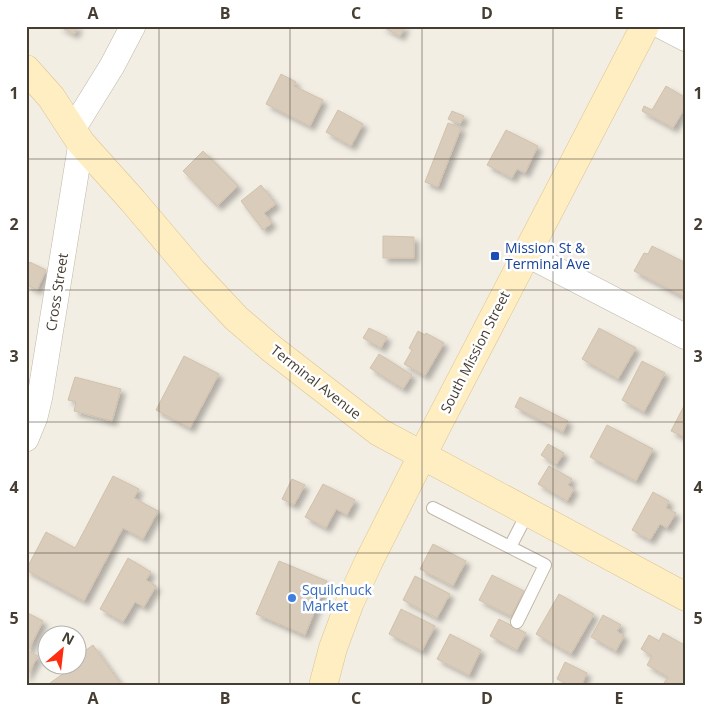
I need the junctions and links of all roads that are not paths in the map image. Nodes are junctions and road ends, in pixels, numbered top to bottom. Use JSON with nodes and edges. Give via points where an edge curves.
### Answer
{"nodes":[{"id":1,"x":133,"y":26,"type":"edge"},
{"id":2,"x":645,"y":26,"type":"edge"},
{"id":3,"x":661,"y":26,"type":"edge"},
{"id":4,"x":686,"y":39,"type":"edge"},
{"id":5,"x":26,"y":69,"type":"edge"},
{"id":6,"x":77,"y":136,"type":"junction"},
{"id":7,"x":526,"y":254,"type":"junction"},
{"id":8,"x":686,"y":337,"type":"edge"},
{"id":9,"x":33,"y":393,"type":"edge"},
{"id":10,"x":26,"y":439,"type":"edge"},
{"id":11,"x":422,"y":456,"type":"junction"},
{"id":12,"x":433,"y":508,"type":"dead end"},
{"id":13,"x":528,"y":512,"type":"junction"},
{"id":14,"x":510,"y":547,"type":"junction"},
{"id":15,"x":686,"y":598,"type":"edge"},
{"id":16,"x":517,"y":622,"type":"dead end"},
{"id":17,"x":323,"y":686,"type":"edge"}],
"edges":[{"from":1,"to":6,"type":"street","name":"Cross Street"},
{"from":2,"to":7,"type":"street","name":"South Mission Street"},
{"from":3,"to":4,"type":"street"},
{"from":5,"to":6,"type":"street","name":"Terminal Avenue","via":[[51,97]]},
{"from":6,"to":9,"type":"street","name":"Cross Street"},
{"from":6,"to":11,"type":"street","name":"Terminal Avenue","via":[[236,318],[379,432]]},
{"from":7,"to":8,"type":"street"},
{"from":7,"to":11,"type":"street","name":"South Mission Street"},
{"from":9,"to":10,"type":"street","name":"Cross Street","via":[[35,416]]},
{"from":11,"to":13,"type":"street","name":"Terminal Avenue"},
{"from":11,"to":17,"type":"street","name":"South Mission Street","via":[[350,602]]},
{"from":12,"to":14,"type":"lane"},
{"from":13,"to":14,"type":"lane"},
{"from":13,"to":15,"type":"street","name":"Terminal Avenue"},
{"from":14,"to":16,"type":"lane","via":[[545,565]]}]}
